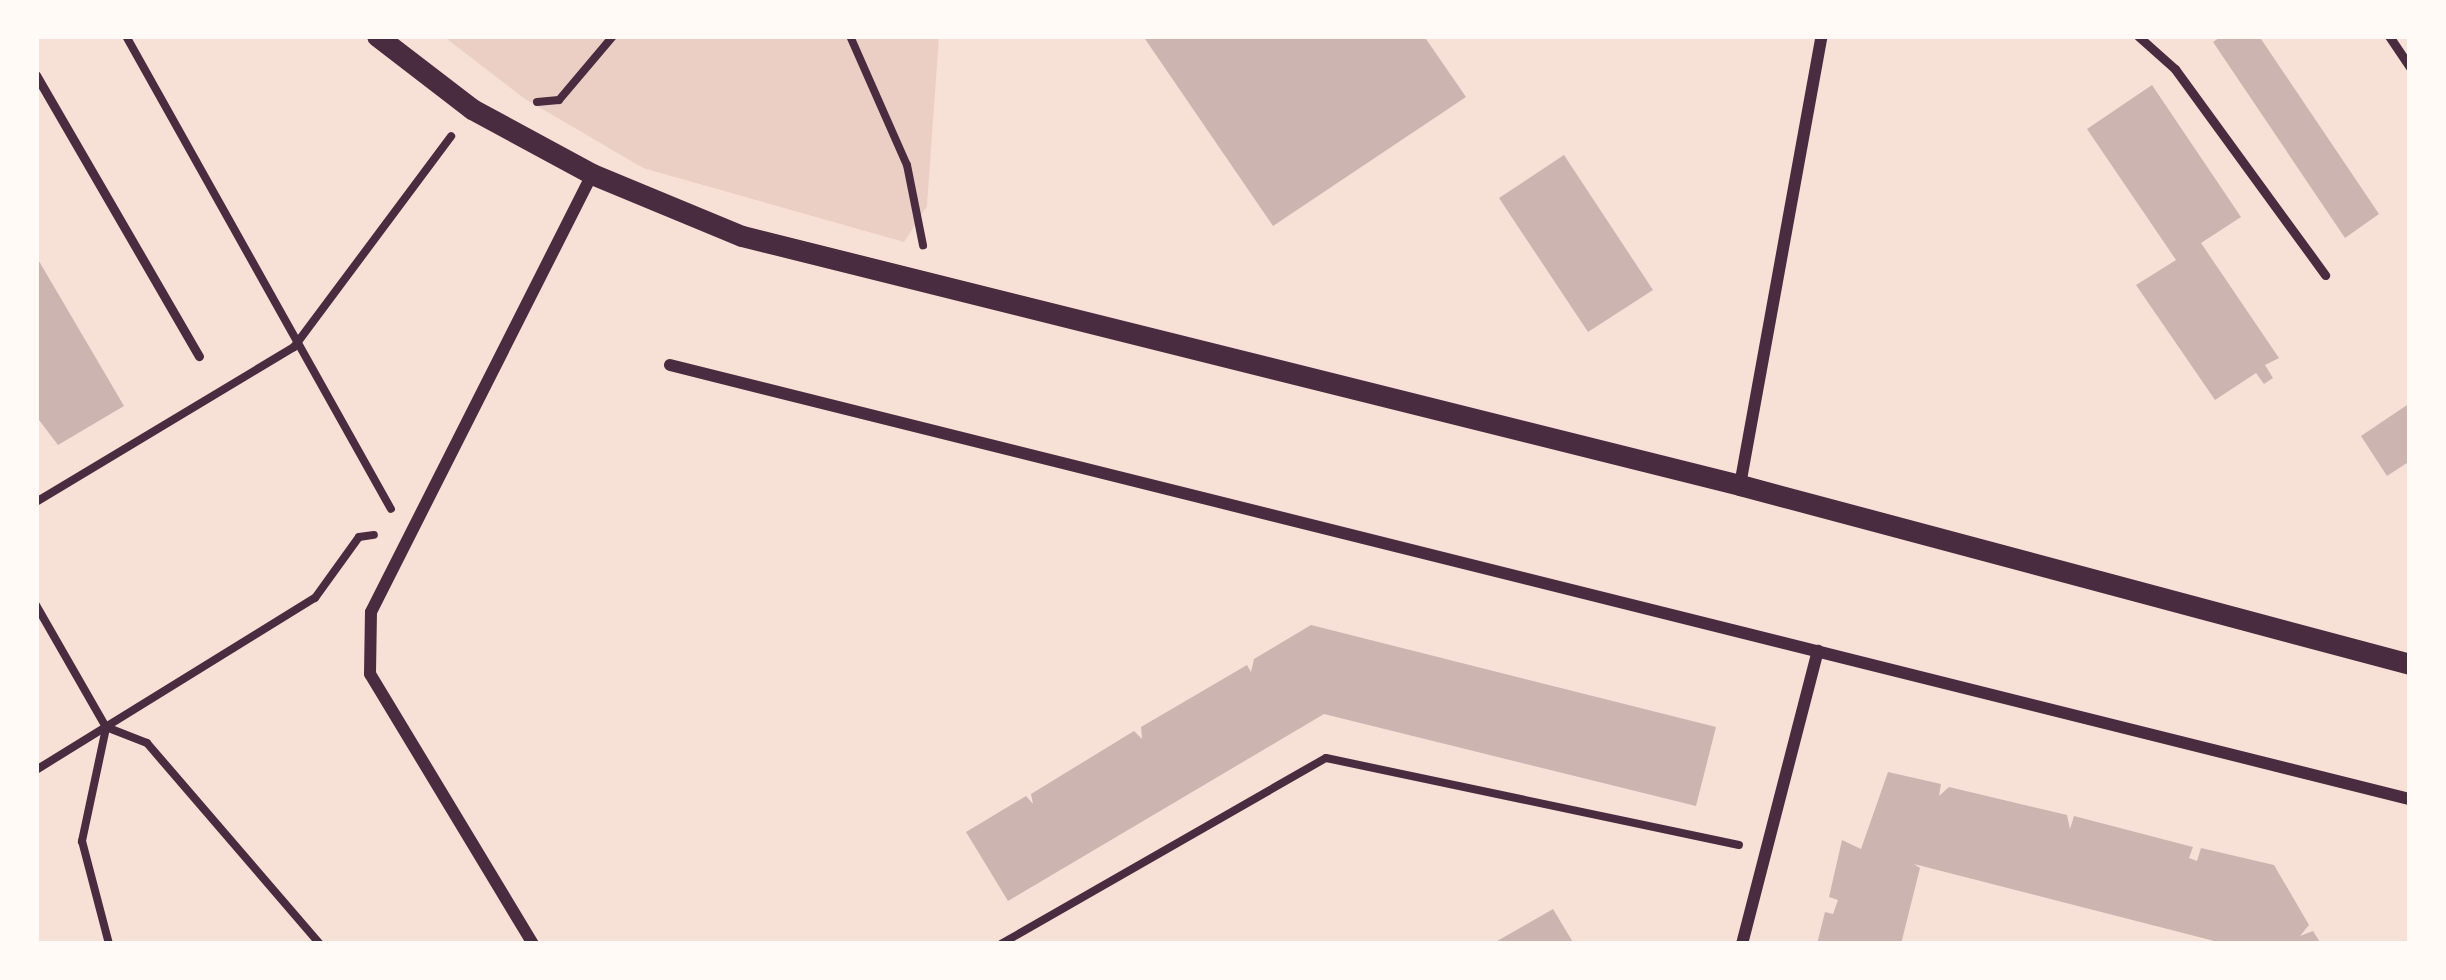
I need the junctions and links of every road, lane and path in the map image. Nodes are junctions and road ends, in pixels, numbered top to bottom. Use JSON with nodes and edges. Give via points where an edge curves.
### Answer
{"nodes":[{"id":1,"x":126,"y":36,"type":"edge"},
{"id":2,"x":377,"y":36,"type":"edge"},
{"id":3,"x":614,"y":36,"type":"edge"},
{"id":4,"x":850,"y":36,"type":"edge"},
{"id":5,"x":1822,"y":36,"type":"edge"},
{"id":6,"x":2138,"y":36,"type":"edge"},
{"id":7,"x":2389,"y":36,"type":"edge"},
{"id":8,"x":2410,"y":67,"type":"edge"},
{"id":9,"x":36,"y":75,"type":"edge"},
{"id":10,"x":472,"y":109,"type":"junction"},
{"id":11,"x":592,"y":174,"type":"junction"},
{"id":12,"x":2325,"y":275,"type":"dead end"},
{"id":13,"x":931,"y":288,"type":"junction"},
{"id":14,"x":294,"y":347,"type":"junction"},
{"id":15,"x":199,"y":356,"type":"dead end"},
{"id":16,"x":670,"y":364,"type":"dead end"},
{"id":17,"x":1740,"y":485,"type":"junction"},
{"id":18,"x":36,"y":502,"type":"edge"},
{"id":19,"x":405,"y":532,"type":"junction"},
{"id":20,"x":36,"y":605,"type":"edge"},
{"id":21,"x":1818,"y":651,"type":"junction"},
{"id":22,"x":2410,"y":664,"type":"edge"},
{"id":23,"x":106,"y":727,"type":"junction"},
{"id":24,"x":36,"y":770,"type":"edge"},
{"id":25,"x":2410,"y":799,"type":"edge"},
{"id":26,"x":1768,"y":851,"type":"junction"},
{"id":27,"x":109,"y":944,"type":"edge"},
{"id":28,"x":320,"y":944,"type":"edge"},
{"id":29,"x":533,"y":944,"type":"edge"},
{"id":30,"x":1001,"y":944,"type":"edge"},
{"id":31,"x":1742,"y":944,"type":"edge"}],
"edges":[{"from":1,"to":14,"type":"path"},
{"from":2,"to":10,"type":"street"},
{"from":3,"to":10,"type":"path","via":[[559,100]]},
{"from":4,"to":13,"type":"path","via":[[907,165]]},
{"from":5,"to":17,"type":"street"},
{"from":6,"to":12,"type":"lane","via":[[2175,69]]},
{"from":7,"to":8,"type":"lane"},
{"from":9,"to":15,"type":"lane"},
{"from":10,"to":11,"type":"street"},
{"from":10,"to":14,"type":"path"},
{"from":11,"to":13,"type":"street","via":[[742,236]]},
{"from":11,"to":19,"type":"street"},
{"from":13,"to":17,"type":"street"},
{"from":14,"to":18,"type":"path"},
{"from":14,"to":19,"type":"path"},
{"from":16,"to":21,"type":"street"},
{"from":17,"to":22,"type":"street"},
{"from":19,"to":23,"type":"path","via":[[359,537],[315,598]]},
{"from":19,"to":29,"type":"street","via":[[371,612],[370,674]]},
{"from":20,"to":23,"type":"path"},
{"from":21,"to":25,"type":"street"},
{"from":21,"to":26,"type":"street"},
{"from":23,"to":24,"type":"path"},
{"from":23,"to":27,"type":"path","via":[[82,841]]},
{"from":23,"to":28,"type":"path","via":[[147,743]]},
{"from":26,"to":30,"type":"path","via":[[1326,758]]},
{"from":26,"to":31,"type":"street"}]}
